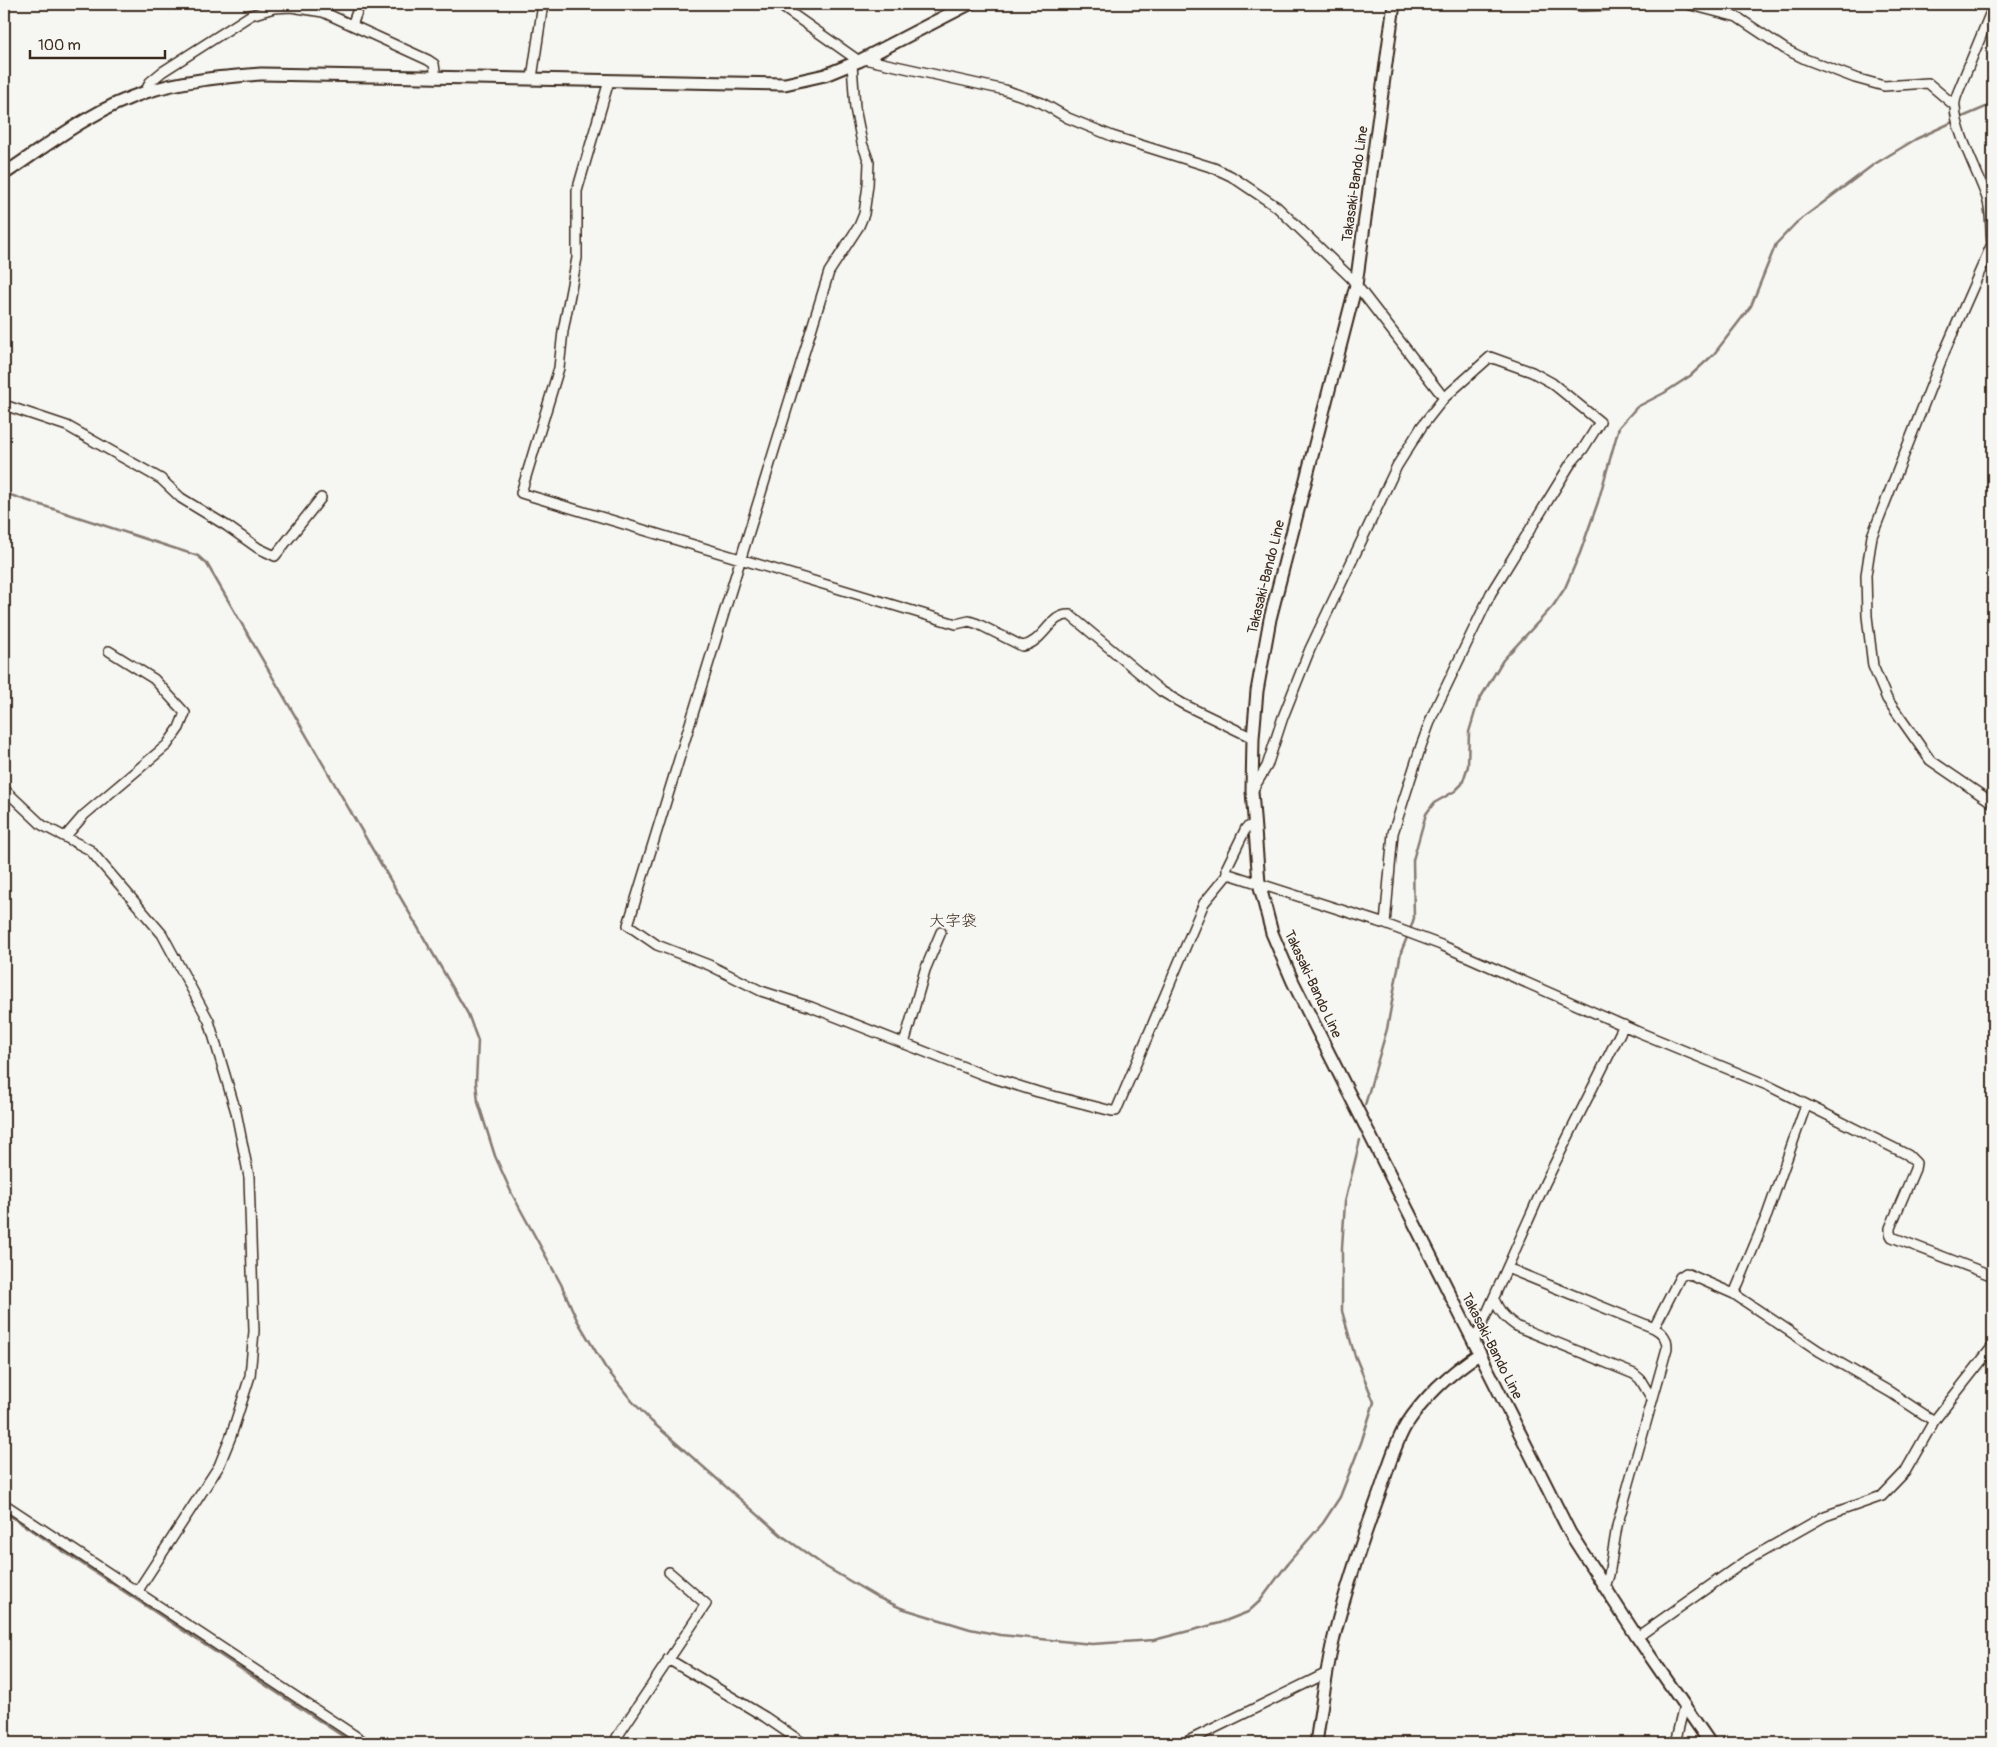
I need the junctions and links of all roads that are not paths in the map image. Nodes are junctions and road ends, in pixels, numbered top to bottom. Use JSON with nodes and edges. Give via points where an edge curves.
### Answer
{"nodes":[{"id":1,"x":360,"y":4,"type":"edge"},
{"id":2,"x":543,"y":4,"type":"edge"},
{"id":3,"x":778,"y":4,"type":"edge"},
{"id":4,"x":969,"y":4,"type":"edge"},
{"id":5,"x":1394,"y":4,"type":"edge"},
{"id":6,"x":1570,"y":4,"type":"edge"},
{"id":7,"x":1641,"y":4,"type":"edge"},
{"id":8,"x":1687,"y":4,"type":"edge"},
{"id":9,"x":1993,"y":6,"type":"edge"},
{"id":10,"x":352,"y":25,"type":"junction"},
{"id":11,"x":858,"y":62,"type":"junction"},
{"id":12,"x":436,"y":78,"type":"junction"},
{"id":13,"x":532,"y":78,"type":"junction"},
{"id":14,"x":609,"y":81,"type":"junction"},
{"id":15,"x":145,"y":93,"type":"junction"},
{"id":16,"x":1954,"y":105,"type":"junction"},
{"id":17,"x":4,"y":174,"type":"edge"},
{"id":18,"x":1993,"y":243,"type":"edge"},
{"id":19,"x":1356,"y":285,"type":"junction"},
{"id":20,"x":1444,"y":398,"type":"junction"},
{"id":21,"x":4,"y":405,"type":"edge"},
{"id":22,"x":322,"y":498,"type":"dead end"},
{"id":23,"x":740,"y":560,"type":"junction"},
{"id":24,"x":110,"y":651,"type":"dead end"},
{"id":25,"x":1253,"y":738,"type":"junction"},
{"id":26,"x":4,"y":789,"type":"edge"},
{"id":27,"x":1252,"y":791,"type":"junction"},
{"id":28,"x":1993,"y":803,"type":"edge"},
{"id":29,"x":1254,"y":824,"type":"junction"},
{"id":30,"x":65,"y":837,"type":"junction"},
{"id":31,"x":1227,"y":875,"type":"junction"},
{"id":32,"x":1259,"y":883,"type":"junction"},
{"id":33,"x":1385,"y":924,"type":"junction"},
{"id":34,"x":941,"y":932,"type":"dead end"},
{"id":35,"x":1624,"y":1025,"type":"junction"},
{"id":36,"x":904,"y":1044,"type":"junction"},
{"id":37,"x":1806,"y":1104,"type":"junction"},
{"id":38,"x":1507,"y":1268,"type":"junction"},
{"id":39,"x":1993,"y":1276,"type":"edge"},
{"id":40,"x":1734,"y":1294,"type":"junction"},
{"id":41,"x":1494,"y":1299,"type":"junction"},
{"id":42,"x":1654,"y":1328,"type":"junction"},
{"id":43,"x":1474,"y":1342,"type":"junction"},
{"id":44,"x":1993,"y":1346,"type":"edge"},
{"id":45,"x":1479,"y":1354,"type":"junction"},
{"id":46,"x":1652,"y":1398,"type":"junction"},
{"id":47,"x":1934,"y":1421,"type":"junction"},
{"id":48,"x":4,"y":1504,"type":"edge"},
{"id":49,"x":669,"y":1572,"type":"dead end"},
{"id":50,"x":1605,"y":1587,"type":"junction"},
{"id":51,"x":136,"y":1592,"type":"junction"},
{"id":52,"x":1637,"y":1637,"type":"junction"},
{"id":53,"x":668,"y":1659,"type":"junction"},
{"id":54,"x":1327,"y":1673,"type":"junction"},
{"id":55,"x":1684,"y":1706,"type":"junction"},
{"id":56,"x":617,"y":1738,"type":"dead end"},
{"id":57,"x":366,"y":1743,"type":"edge"},
{"id":58,"x":803,"y":1743,"type":"edge"},
{"id":59,"x":1184,"y":1743,"type":"edge"},
{"id":60,"x":1316,"y":1743,"type":"edge"},
{"id":61,"x":1676,"y":1743,"type":"edge"},
{"id":62,"x":1710,"y":1743,"type":"edge"}],
"edges":[{"from":1,"to":10,"type":"street"},
{"from":2,"to":13,"type":"street"},
{"from":3,"to":11,"type":"street"},
{"from":4,"to":11,"type":"main road"},
{"from":5,"to":19,"type":"main road","name":"Takasaki-Bando Line"},
{"from":6,"to":7,"type":"street"},
{"from":8,"to":16,"type":"street","via":[[1737,16],[1785,49],[1831,70],[1884,86],[1928,84]]},
{"from":9,"to":16,"type":"street"},
{"from":10,"to":12,"type":"street","via":[[428,60],[434,64]]},
{"from":10,"to":15,"type":"street","via":[[311,9],[264,10],[162,72],[150,82]]},
{"from":11,"to":14,"type":"main road","via":[[825,75],[785,84]]},
{"from":11,"to":19,"type":"street","via":[[1005,90],[1042,103],[1112,136],[1214,168],[1277,206]]},
{"from":11,"to":23,"type":"street","via":[[855,108],[869,162],[864,214],[854,236],[829,272]]},
{"from":12,"to":13,"type":"main road"},
{"from":12,"to":15,"type":"main road","via":[[262,74],[210,78]]},
{"from":13,"to":14,"type":"main road"},
{"from":14,"to":23,"type":"street","via":[[577,191],[578,258],[559,368],[521,493]]},
{"from":15,"to":17,"type":"main road","via":[[86,119]]},
{"from":16,"to":18,"type":"street","via":[[1957,122],[1987,200]]},
{"from":18,"to":28,"type":"street","via":[[1944,353],[1872,536],[1866,575],[1873,666],[1887,699],[1930,760]]},
{"from":19,"to":20,"type":"street"},
{"from":19,"to":25,"type":"main road","name":"Takasaki-Bando Line","via":[[1270,619],[1257,691]]},
{"from":20,"to":27,"type":"street","via":[[1397,466],[1310,649],[1266,766]]},
{"from":20,"to":33,"type":"street","via":[[1490,357],[1552,383],[1600,422],[1491,593],[1433,714],[1393,833]]},
{"from":21,"to":22,"type":"street","via":[[67,426],[161,479],[181,498],[275,556]]},
{"from":23,"to":25,"type":"street","via":[[956,624],[969,621],[1022,646],[1036,641],[1060,616],[1070,615],[1161,691]]},
{"from":23,"to":36,"type":"street","via":[[628,925],[657,945],[709,965],[761,991]]},
{"from":24,"to":30,"type":"street","via":[[154,679],[185,713],[167,745],[84,815]]},
{"from":25,"to":27,"type":"main road","name":"Takasaki-Bando Line"},
{"from":26,"to":30,"type":"street","via":[[42,825]]},
{"from":27,"to":29,"type":"main road","name":"Takasaki-Bando Line"},
{"from":29,"to":31,"type":"street","via":[[1246,828],[1227,867]]},
{"from":29,"to":32,"type":"main road","name":"Takasaki-Bando Line"},
{"from":30,"to":51,"type":"street","via":[[90,850],[162,934],[209,1021],[236,1112],[249,1177],[254,1331],[250,1376],[219,1466]]},
{"from":31,"to":32,"type":"street"},
{"from":31,"to":36,"type":"street","via":[[1204,903],[1116,1111],[1002,1081]]},
{"from":32,"to":33,"type":"street"},
{"from":32,"to":43,"type":"main road","name":"Takasaki-Bando Line","via":[[1281,957]]},
{"from":33,"to":35,"type":"street","via":[[1441,944]]},
{"from":34,"to":36,"type":"street","via":[[925,970]]},
{"from":35,"to":37,"type":"street"},
{"from":35,"to":38,"type":"street","via":[[1544,1183]]},
{"from":37,"to":39,"type":"street","via":[[1908,1155],[1916,1164],[1890,1228],[1892,1237]]},
{"from":37,"to":40,"type":"street","via":[[1767,1215]]},
{"from":38,"to":41,"type":"street"},
{"from":38,"to":42,"type":"street"},
{"from":40,"to":42,"type":"street","via":[[1683,1274]]},
{"from":40,"to":47,"type":"street","via":[[1819,1351]]},
{"from":41,"to":43,"type":"street"},
{"from":41,"to":46,"type":"street","via":[[1499,1311],[1518,1327],[1634,1374]]},
{"from":42,"to":46,"type":"street","via":[[1665,1337],[1667,1348]]},
{"from":43,"to":45,"type":"main road","name":"Takasaki-Bando Line"},
{"from":44,"to":47,"type":"street"},
{"from":45,"to":50,"type":"main road","name":"Takasaki-Bando Line","via":[[1570,1533]]},
{"from":45,"to":54,"type":"main road","via":[[1460,1366],[1432,1392],[1405,1427],[1360,1550],[1341,1610]]},
{"from":46,"to":50,"type":"street","via":[[1617,1526]]},
{"from":47,"to":52,"type":"street","via":[[1904,1472],[1882,1496],[1825,1516],[1777,1543],[1744,1562]]},
{"from":48,"to":51,"type":"street"},
{"from":49,"to":53,"type":"street","via":[[706,1604]]},
{"from":50,"to":52,"type":"main road","name":"Takasaki-Bando Line"},
{"from":51,"to":57,"type":"street"},
{"from":52,"to":55,"type":"main road","name":"Takasaki-Bando Line"},
{"from":53,"to":56,"type":"street"},
{"from":53,"to":58,"type":"street"},
{"from":54,"to":59,"type":"street"},
{"from":54,"to":60,"type":"main road"},
{"from":55,"to":61,"type":"street"},
{"from":55,"to":62,"type":"main road","name":"Takasaki-Bando Line"}]}
